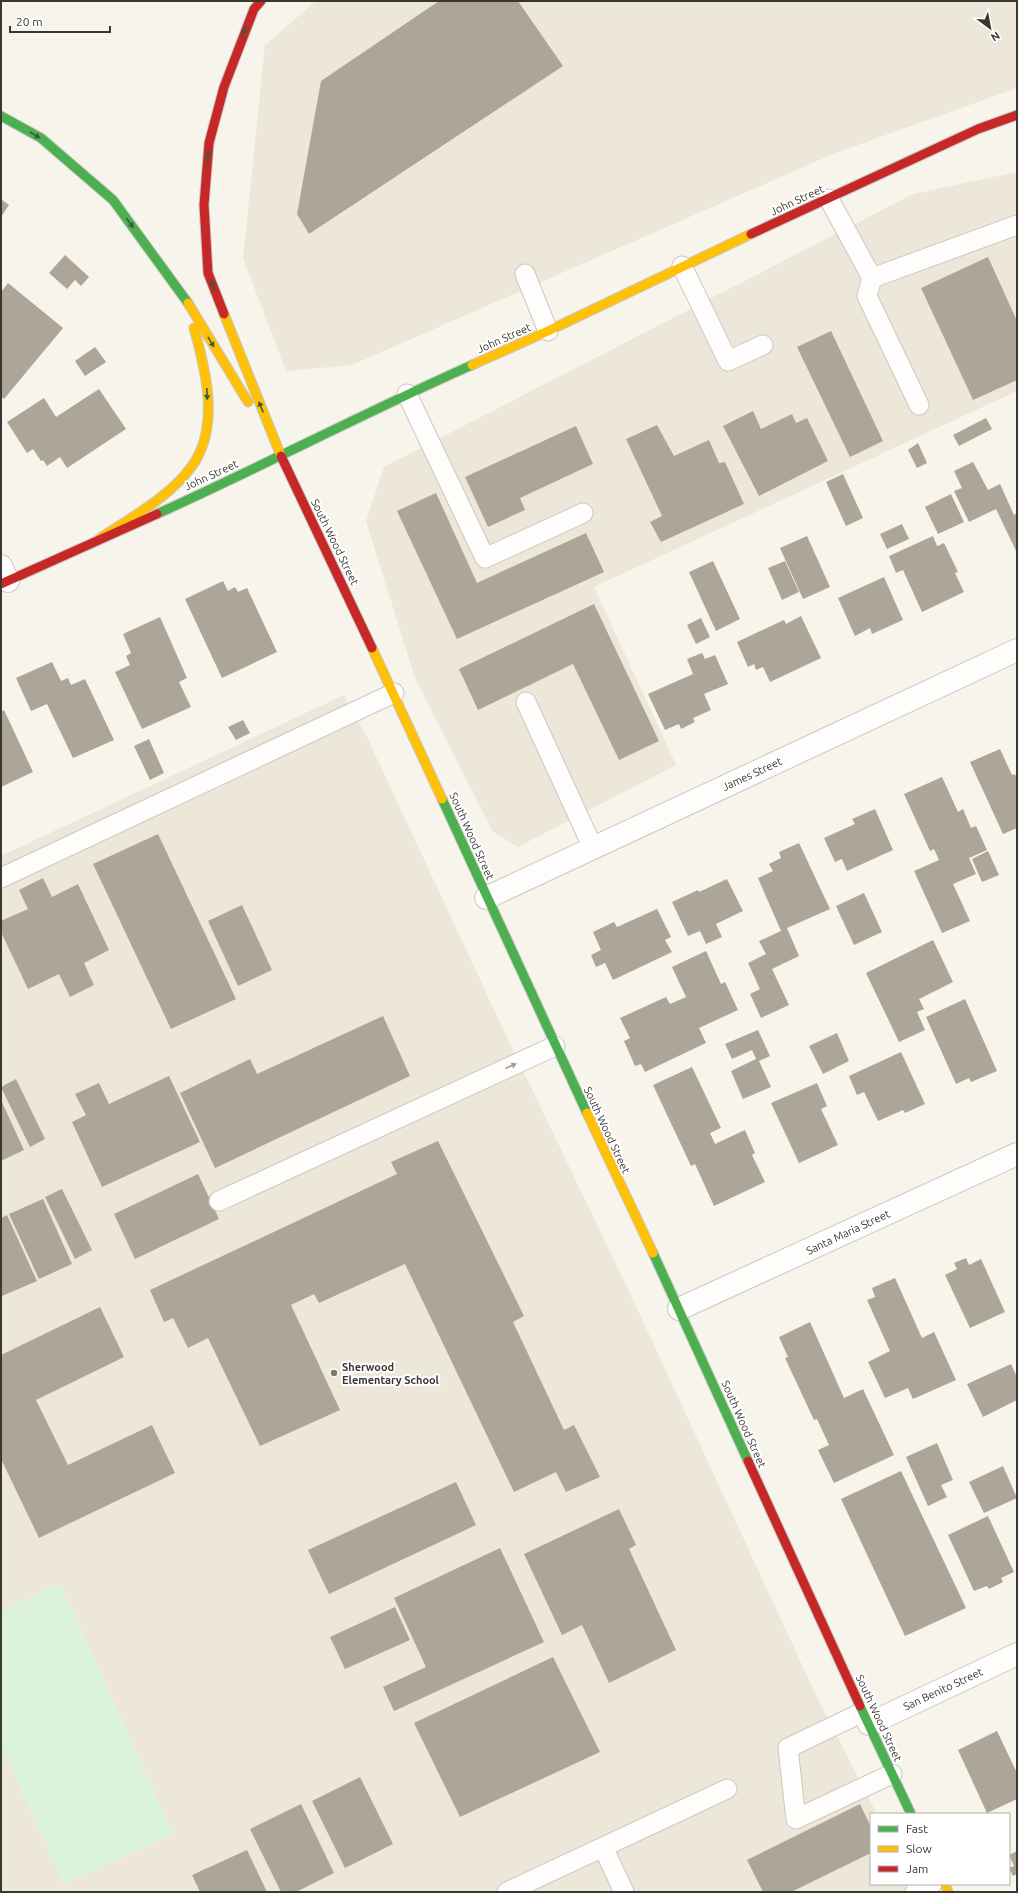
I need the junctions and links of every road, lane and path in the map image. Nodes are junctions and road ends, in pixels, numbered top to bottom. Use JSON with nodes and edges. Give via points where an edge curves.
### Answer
{"nodes":[{"id":1,"x":261,"y":1,"type":"edge"},
{"id":2,"x":1017,"y":115,"type":"edge"},
{"id":3,"x":1,"y":116,"type":"edge"},
{"id":4,"x":829,"y":199,"type":"junction"},
{"id":5,"x":1017,"y":225,"type":"edge"},
{"id":6,"x":682,"y":266,"type":"junction"},
{"id":7,"x":525,"y":274,"type":"dead end"},
{"id":8,"x":872,"y":278,"type":"junction"},
{"id":9,"x":179,"y":289,"type":"junction"},
{"id":10,"x":548,"y":331,"type":"junction"},
{"id":11,"x":763,"y":345,"type":"dead end"},
{"id":12,"x":408,"y":394,"type":"junction"},
{"id":13,"x":919,"y":405,"type":"dead end"},
{"id":14,"x":281,"y":456,"type":"junction"},
{"id":15,"x":583,"y":513,"type":"dead end"},
{"id":16,"x":99,"y":539,"type":"junction"},
{"id":17,"x":3,"y":577,"type":"edge"},
{"id":18,"x":1017,"y":650,"type":"edge"},
{"id":19,"x":394,"y":693,"type":"junction"},
{"id":20,"x":526,"y":702,"type":"dead end"},
{"id":21,"x":593,"y":848,"type":"junction"},
{"id":22,"x":1,"y":878,"type":"edge"},
{"id":23,"x":486,"y":898,"type":"junction"},
{"id":24,"x":555,"y":1046,"type":"junction"},
{"id":25,"x":1017,"y":1154,"type":"edge"},
{"id":26,"x":219,"y":1201,"type":"dead end"},
{"id":27,"x":679,"y":1309,"type":"junction"},
{"id":28,"x":1017,"y":1654,"type":"edge"},
{"id":29,"x":866,"y":1718,"type":"junction"},
{"id":30,"x":892,"y":1774,"type":"junction"},
{"id":31,"x":726,"y":1789,"type":"dead end"},
{"id":32,"x":911,"y":1813,"type":"edge"},
{"id":33,"x":603,"y":1847,"type":"junction"},
{"id":34,"x":930,"y":1885,"type":"edge"},
{"id":35,"x":507,"y":1892,"type":"edge"},
{"id":36,"x":624,"y":1892,"type":"edge"},
{"id":37,"x":915,"y":1892,"type":"edge"}],
"edges":[{"from":14,"to":1,"type":"main road","one_way":true,"via":[[208,273],[204,205],[209,143],[224,87],[254,9]]},
{"from":2,"to":4,"type":"main road","name":"John Street","via":[[978,129]]},
{"from":3,"to":9,"type":"main road","one_way":true,"via":[[41,138],[113,200]]},
{"from":4,"to":6,"type":"main road","name":"John Street"},
{"from":4,"to":8,"type":"lane"},
{"from":5,"to":8,"type":"lane"},
{"from":6,"to":10,"type":"main road","name":"John Street"},
{"from":6,"to":11,"type":"lane","via":[[728,362]]},
{"from":7,"to":10,"type":"lane"},
{"from":8,"to":13,"type":"lane","via":[[867,296]]},
{"from":9,"to":14,"type":"main road","one_way":true},
{"from":9,"to":16,"type":"main road","one_way":true,"via":[[193,321],[204,369],[207,410],[204,443],[192,466],[182,477]]},
{"from":10,"to":12,"type":"main road","name":"John Street"},
{"from":12,"to":14,"type":"main road","name":"John Street"},
{"from":12,"to":15,"type":"lane","via":[[485,558]]},
{"from":14,"to":16,"type":"main road","name":"John Street"},
{"from":14,"to":19,"type":"main road","name":"South Wood Street"},
{"from":16,"to":17,"type":"main road","name":"John Street"},
{"from":18,"to":21,"type":"street","name":"James Street"},
{"from":19,"to":22,"type":"lane"},
{"from":19,"to":23,"type":"main road","name":"South Wood Street"},
{"from":20,"to":21,"type":"lane"},
{"from":21,"to":23,"type":"street","name":"James Street"},
{"from":23,"to":24,"type":"main road","name":"South Wood Street"},
{"from":26,"to":24,"type":"lane","one_way":true},
{"from":24,"to":27,"type":"main road","name":"South Wood Street"},
{"from":25,"to":27,"type":"street","name":"Santa Maria Street"},
{"from":27,"to":29,"type":"main road","name":"South Wood Street"},
{"from":28,"to":29,"type":"street","name":"San Benito Street"},
{"from":29,"to":30,"type":"main road","name":"South Wood Street"},
{"from":29,"to":30,"type":"lane","via":[[788,1748],[796,1819]]},
{"from":30,"to":32,"type":"main road","name":"South Wood Street"},
{"from":31,"to":33,"type":"lane"},
{"from":33,"to":35,"type":"lane"},
{"from":33,"to":36,"type":"lane"},
{"from":34,"to":37,"type":"lane"}]}
